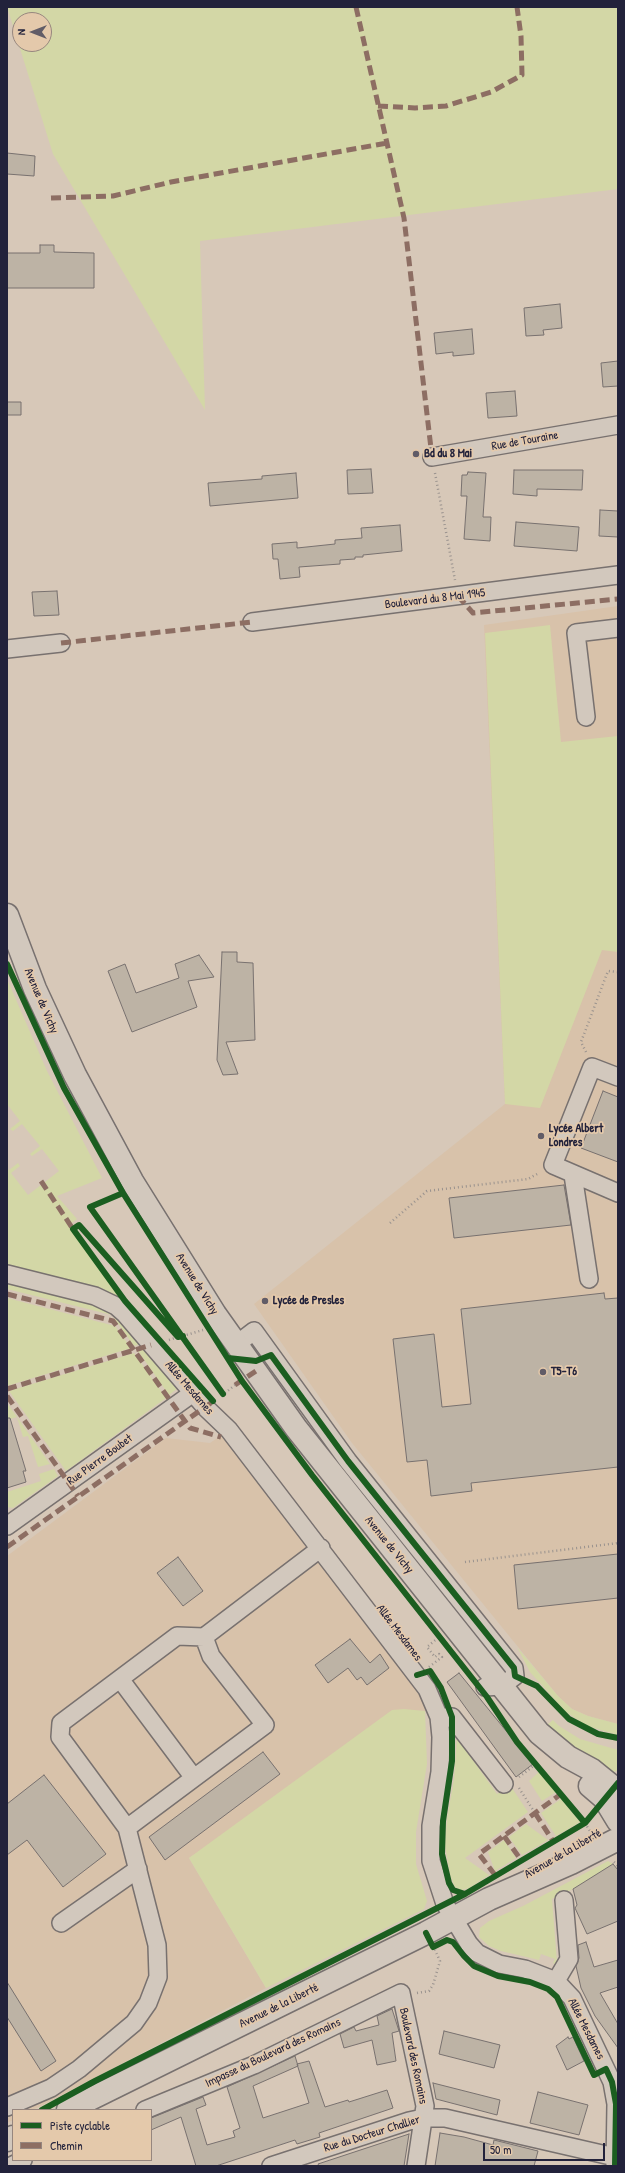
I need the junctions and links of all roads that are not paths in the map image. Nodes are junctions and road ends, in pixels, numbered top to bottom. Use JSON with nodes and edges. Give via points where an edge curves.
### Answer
{"nodes":[{"id":1,"x":618,"y":425,"type":"edge"},
{"id":2,"x":432,"y":456,"type":"road end"},
{"id":3,"x":618,"y":575,"type":"edge"},
{"id":4,"x":252,"y":622,"type":"dead end"},
{"id":5,"x":618,"y":628,"type":"edge"},
{"id":6,"x":61,"y":643,"type":"dead end"},
{"id":7,"x":7,"y":649,"type":"edge"},
{"id":8,"x":586,"y":717,"type":"dead end"},
{"id":9,"x":7,"y":915,"type":"edge"},
{"id":10,"x":618,"y":1077,"type":"edge"},
{"id":11,"x":573,"y":1175,"type":"junction"},
{"id":12,"x":618,"y":1193,"type":"edge"},
{"id":13,"x":7,"y":1274,"type":"edge"},
{"id":14,"x":589,"y":1279,"type":"dead end"},
{"id":15,"x":246,"y":1338,"type":"junction"},
{"id":16,"x":193,"y":1393,"type":"junction"},
{"id":17,"x":7,"y":1526,"type":"edge"},
{"id":18,"x":321,"y":1548,"type":"junction"},
{"id":19,"x":204,"y":1636,"type":"junction"},
{"id":20,"x":120,"y":1679,"type":"junction"},
{"id":21,"x":494,"y":1687,"type":"junction"},
{"id":22,"x":439,"y":1717,"type":"junction"},
{"id":23,"x":194,"y":1778,"type":"junction"},
{"id":24,"x":512,"y":1784,"type":"road end"},
{"id":25,"x":618,"y":1794,"type":"edge"},
{"id":26,"x":618,"y":1821,"type":"edge"},
{"id":27,"x":618,"y":1824,"type":"edge"},
{"id":28,"x":127,"y":1828,"type":"junction"},
{"id":29,"x":618,"y":1839,"type":"edge"},
{"id":30,"x":138,"y":1869,"type":"junction"},
{"id":31,"x":489,"y":1900,"type":"junction"},
{"id":32,"x":564,"y":1900,"type":"dead end"},
{"id":33,"x":453,"y":1918,"type":"junction"},
{"id":34,"x":62,"y":1923,"type":"dead end"},
{"id":35,"x":556,"y":1981,"type":"junction"},
{"id":36,"x":400,"y":1993,"type":"joint"},
{"id":37,"x":617,"y":2104,"type":"edge"},
{"id":38,"x":7,"y":2107,"type":"edge"},
{"id":39,"x":70,"y":2109,"type":"edge"},
{"id":40,"x":147,"y":2109,"type":"edge"},
{"id":41,"x":423,"y":2118,"type":"junction"},
{"id":42,"x":21,"y":2161,"type":"edge"},
{"id":43,"x":615,"y":2162,"type":"edge"},
{"id":44,"x":11,"y":2166,"type":"edge"},
{"id":45,"x":271,"y":2166,"type":"edge"},
{"id":46,"x":416,"y":2166,"type":"edge"}],
"edges":[{"from":1,"to":2,"type":"street","name":"Rue de Touraine"},
{"from":3,"to":4,"type":"street","name":"Boulevard du 8 Mai 1945"},
{"from":5,"to":8,"type":"street","via":[[576,632]]},
{"from":6,"to":7,"type":"street"},
{"from":9,"to":15,"type":"main road","name":"Avenue de Vichy","via":[[34,989],[75,1075],[132,1180],[215,1314]]},
{"from":10,"to":11,"type":"street","via":[[592,1066],[553,1165]]},
{"from":11,"to":12,"type":"street"},
{"from":11,"to":14,"type":"street"},
{"from":13,"to":16,"type":"street","name":"Allée Mesdames","via":[[95,1296],[116,1306]]},
{"from":15,"to":21,"type":"main road","name":"Avenue de Vichy","via":[[296,1428],[443,1627]]},
{"from":15,"to":21,"type":"street","via":[[514,1668],[515,1676]]},
{"from":16,"to":17,"type":"street","name":"Rue Pierre Boubet"},
{"from":16,"to":18,"type":"street","name":"Allée Mesdames","via":[[229,1430]]},
{"from":18,"to":19,"type":"street"},
{"from":18,"to":22,"type":"street","name":"Allée Mesdames","via":[[424,1673],[427,1689]]},
{"from":19,"to":20,"type":"street","via":[[177,1636]]},
{"from":19,"to":23,"type":"street","via":[[211,1656],[265,1725]]},
{"from":20,"to":23,"type":"street"},
{"from":20,"to":28,"type":"street","via":[[61,1723],[60,1737]]},
{"from":21,"to":25,"type":"main road","name":"Avenue de Vichy","via":[[539,1733],[568,1757],[592,1770]]},
{"from":21,"to":26,"type":"main road","name":"Avenue de Vichy","via":[[528,1741],[560,1767],[600,1793]]},
{"from":22,"to":24,"type":"street","via":[[452,1717]]},
{"from":22,"to":33,"type":"street","name":"Allée Mesdames","via":[[440,1772],[431,1826],[431,1861],[445,1904]]},
{"from":23,"to":28,"type":"street"},
{"from":27,"to":31,"type":"main road","name":"Avenue de la Liberté","via":[[564,1851]]},
{"from":28,"to":30,"type":"street"},
{"from":29,"to":31,"type":"main road","name":"Avenue de la Liberté"},
{"from":30,"to":34,"type":"street"},
{"from":30,"to":38,"type":"street","via":[[157,1945],[158,1977],[148,2003],[134,2024],[79,2069],[51,2088]]},
{"from":31,"to":33,"type":"main road","name":"Avenue de la Liberté"},
{"from":32,"to":35,"type":"street","via":[[569,1959]]},
{"from":33,"to":35,"type":"street","name":"Allée Mesdames","via":[[468,1944],[488,1960],[525,1969]]},
{"from":33,"to":39,"type":"main road","name":"Avenue de la Liberté"},
{"from":35,"to":37,"type":"street","name":"Allée Mesdames","via":[[572,1998],[586,2026],[612,2082]]},
{"from":36,"to":40,"type":"street","name":"Impasse du Boulevard des Romains","via":[[254,2065]]},
{"from":36,"to":41,"type":"street","name":"Boulevard des Romains","via":[[425,2106]]},
{"from":37,"to":43,"type":"street","name":"Allée Mesdames"},
{"from":41,"to":43,"type":"street","name":"Rue du Docteur Challier","via":[[445,2118]]},
{"from":41,"to":45,"type":"street","name":"Rue du Docteur Challier"},
{"from":41,"to":46,"type":"street","name":"Boulevard des Romains"},
{"from":42,"to":44,"type":"street"}]}
